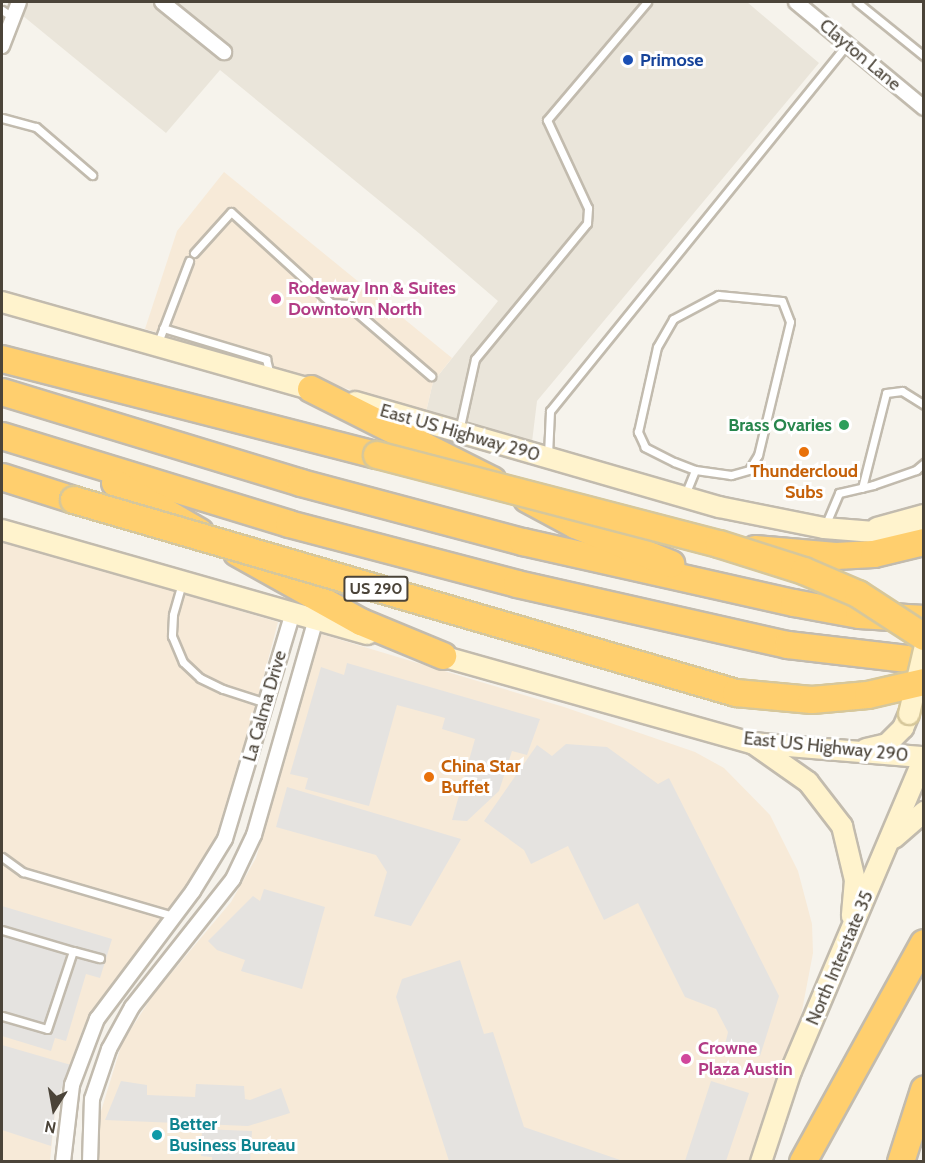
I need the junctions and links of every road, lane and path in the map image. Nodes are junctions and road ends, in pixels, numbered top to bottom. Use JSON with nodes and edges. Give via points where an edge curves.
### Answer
{"nodes":[{"id":1,"x":19,"y":2,"type":"edge"},
{"id":2,"x":162,"y":2,"type":"edge"},
{"id":3,"x":647,"y":2,"type":"edge"},
{"id":4,"x":857,"y":2,"type":"edge"},
{"id":5,"x":804,"y":4,"type":"edge"},
{"id":6,"x":6,"y":13,"type":"edge"},
{"id":7,"x":847,"y":44,"type":"junction"},
{"id":8,"x":2,"y":46,"type":"edge"},
{"id":9,"x":224,"y":52,"type":"dead end"},
{"id":10,"x":924,"y":56,"type":"edge"},
{"id":11,"x":924,"y":108,"type":"edge"},
{"id":12,"x":2,"y":118,"type":"edge"},
{"id":13,"x":92,"y":175,"type":"dead end"},
{"id":14,"x":194,"y":253,"type":"dead end"},
{"id":15,"x":189,"y":261,"type":"dead end"},
{"id":16,"x":2,"y":302,"type":"edge"},
{"id":17,"x":163,"y":328,"type":"junction"},
{"id":18,"x":156,"y":348,"type":"junction"},
{"id":19,"x":2,"y":359,"type":"edge"},
{"id":20,"x":431,"y":376,"type":"dead end"},
{"id":21,"x":270,"y":377,"type":"junction"},
{"id":22,"x":311,"y":389,"type":"junction"},
{"id":23,"x":2,"y":392,"type":"edge"},
{"id":24,"x":924,"y":405,"type":"edge"},
{"id":25,"x":459,"y":432,"type":"junction"},
{"id":26,"x":2,"y":436,"type":"edge"},
{"id":27,"x":61,"y":455,"type":"junction"},
{"id":28,"x":547,"y":458,"type":"junction"},
{"id":29,"x":924,"y":463,"type":"edge"},
{"id":30,"x":695,"y":470,"type":"junction"},
{"id":31,"x":2,"y":477,"type":"edge"},
{"id":32,"x":862,"y":488,"type":"junction"},
{"id":33,"x":684,"y":497,"type":"junction"},
{"id":34,"x":924,"y":515,"type":"edge"},
{"id":35,"x":824,"y":528,"type":"junction"},
{"id":36,"x":2,"y":530,"type":"edge"},
{"id":37,"x":865,"y":532,"type":"junction"},
{"id":38,"x":923,"y":538,"type":"edge"},
{"id":39,"x":719,"y":544,"type":"junction"},
{"id":40,"x":183,"y":580,"type":"junction"},
{"id":41,"x":794,"y":603,"type":"junction"},
{"id":42,"x":293,"y":612,"type":"junction"},
{"id":43,"x":316,"y":619,"type":"junction"},
{"id":44,"x":924,"y":619,"type":"edge"},
{"id":45,"x":924,"y":637,"type":"edge"},
{"id":46,"x":924,"y":650,"type":"edge"},
{"id":47,"x":443,"y":656,"type":"junction"},
{"id":48,"x":924,"y":661,"type":"edge"},
{"id":49,"x":924,"y":682,"type":"edge"},
{"id":50,"x":266,"y":703,"type":"junction"},
{"id":51,"x":752,"y":742,"type":"junction"},
{"id":52,"x":855,"y":752,"type":"junction"},
{"id":53,"x":924,"y":757,"type":"edge"},
{"id":54,"x":238,"y":800,"type":"junction"},
{"id":55,"x":262,"y":804,"type":"junction"},
{"id":56,"x":924,"y":812,"type":"edge"},
{"id":57,"x":890,"y":841,"type":"junction"},
{"id":58,"x":2,"y":857,"type":"edge"},
{"id":59,"x":173,"y":916,"type":"junction"},
{"id":60,"x":198,"y":927,"type":"junction"},
{"id":61,"x":2,"y":930,"type":"edge"},
{"id":62,"x":848,"y":937,"type":"junction"},
{"id":63,"x":924,"y":942,"type":"edge"},
{"id":64,"x":73,"y":951,"type":"junction"},
{"id":65,"x":100,"y":958,"type":"dead end"},
{"id":66,"x":2,"y":1016,"type":"edge"},
{"id":67,"x":924,"y":1090,"type":"edge"},
{"id":68,"x":63,"y":1161,"type":"edge"},
{"id":69,"x":90,"y":1161,"type":"edge"},
{"id":70,"x":761,"y":1161,"type":"edge"},
{"id":71,"x":803,"y":1161,"type":"edge"},
{"id":72,"x":901,"y":1161,"type":"edge"}],
"edges":[{"from":1,"to":6,"type":"street"},
{"from":2,"to":9,"type":"street"},
{"from":3,"to":25,"type":"lane","via":[[547,120],[588,208],[587,223],[475,359]]},
{"from":4,"to":10,"type":"lane"},
{"from":5,"to":7,"type":"street","name":"Clayton Lane"},
{"from":6,"to":8,"type":"street"},
{"from":7,"to":11,"type":"street","name":"Clayton Lane"},
{"from":7,"to":28,"type":"lane","via":[[550,411]]},
{"from":12,"to":13,"type":"lane","via":[[36,127]]},
{"from":14,"to":20,"type":"lane","via":[[231,212],[331,303],[347,304]]},
{"from":15,"to":17,"type":"lane"},
{"from":16,"to":18,"type":"main road","name":"East US Highway 290"},
{"from":17,"to":18,"type":"lane"},
{"from":17,"to":21,"type":"lane","via":[[266,359]]},
{"from":18,"to":21,"type":"main road","name":"East US Highway 290"},
{"from":19,"to":39,"type":"highway","bridge":true},
{"from":21,"to":22,"type":"main road","name":"East US Highway 290"},
{"from":22,"to":25,"type":"main road","name":"East US Highway 290"},
{"from":22,"to":41,"type":"highway","via":[[575,525],[675,565]]},
{"from":23,"to":41,"type":"highway","via":[[411,513]]},
{"from":24,"to":32,"type":"lane","via":[[902,391],[886,393]]},
{"from":25,"to":28,"type":"main road","name":"East US Highway 290"},
{"from":26,"to":27,"type":"highway"},
{"from":27,"to":47,"type":"highway","via":[[361,622]]},
{"from":27,"to":48,"type":"highway","via":[[289,524],[517,584],[788,645]]},
{"from":28,"to":33,"type":"main road","name":"East US Highway 290"},
{"from":29,"to":32,"type":"lane","via":[[916,470]]},
{"from":30,"to":30,"type":"lane","via":[[645,447],[638,432],[657,347],[673,319],[718,295],[782,302],[790,322],[758,455],[749,470],[731,475]]},
{"from":30,"to":33,"type":"lane"},
{"from":31,"to":49,"type":"highway","number":"US 290","bridge":true,"via":[[736,693],[812,700],[868,695]]},
{"from":32,"to":35,"type":"lane","via":[[839,493]]},
{"from":33,"to":35,"type":"main road","name":"East US Highway 290"},
{"from":34,"to":37,"type":"main road"},
{"from":35,"to":37,"type":"main road","name":"East US Highway 290"},
{"from":36,"to":40,"type":"main road","name":"East US Highway 290"},
{"from":37,"to":38,"type":"main road","name":"East US Highway 290"},
{"from":38,"to":39,"type":"highway","bridge":true,"via":[[874,554],[836,556]]},
{"from":39,"to":45,"type":"highway","bridge":true,"via":[[804,571],[858,594]]},
{"from":40,"to":42,"type":"main road","name":"East US Highway 290"},
{"from":40,"to":50,"type":"lane","via":[[173,615],[172,636],[183,662],[208,682]]},
{"from":41,"to":44,"type":"highway","via":[[859,615]]},
{"from":42,"to":43,"type":"main road","name":"East US Highway 290"},
{"from":42,"to":50,"type":"street","name":"La Calma Drive"},
{"from":43,"to":47,"type":"main road","name":"East US Highway 290"},
{"from":43,"to":55,"type":"street","name":"La Calma Drive"},
{"from":46,"to":52,"type":"main road","bridge":true,"via":[[903,728],[887,744]]},
{"from":47,"to":51,"type":"main road","name":"East US Highway 290"},
{"from":50,"to":54,"type":"street","name":"La Calma Drive"},
{"from":51,"to":52,"type":"main road","name":"East US Highway 290"},
{"from":51,"to":62,"type":"main road","via":[[808,782],[842,826],[855,880]]},
{"from":52,"to":53,"type":"main road","name":"East US Highway 290"},
{"from":53,"to":57,"type":"main road","name":"North Interstate 35"},
{"from":54,"to":55,"type":"street"},
{"from":54,"to":59,"type":"street","name":"La Calma Drive","via":[[218,855]]},
{"from":55,"to":60,"type":"street","name":"La Calma Drive","via":[[244,857]]},
{"from":56,"to":57,"type":"main road"},
{"from":57,"to":62,"type":"main road","name":"North Interstate 35"},
{"from":58,"to":59,"type":"lane","via":[[23,872]]},
{"from":59,"to":60,"type":"street"},
{"from":59,"to":68,"type":"street","name":"La Calma Drive","via":[[112,994],[87,1041],[72,1085]]},
{"from":60,"to":69,"type":"street","name":"La Calma Drive","via":[[132,1007],[109,1049],[92,1099]]},
{"from":61,"to":64,"type":"lane"},
{"from":62,"to":70,"type":"main road","name":"North Interstate 35","via":[[791,1071]]},
{"from":63,"to":71,"type":"highway"},
{"from":64,"to":65,"type":"lane"},
{"from":64,"to":66,"type":"lane","via":[[47,1029]]},
{"from":67,"to":72,"type":"highway"}]}
